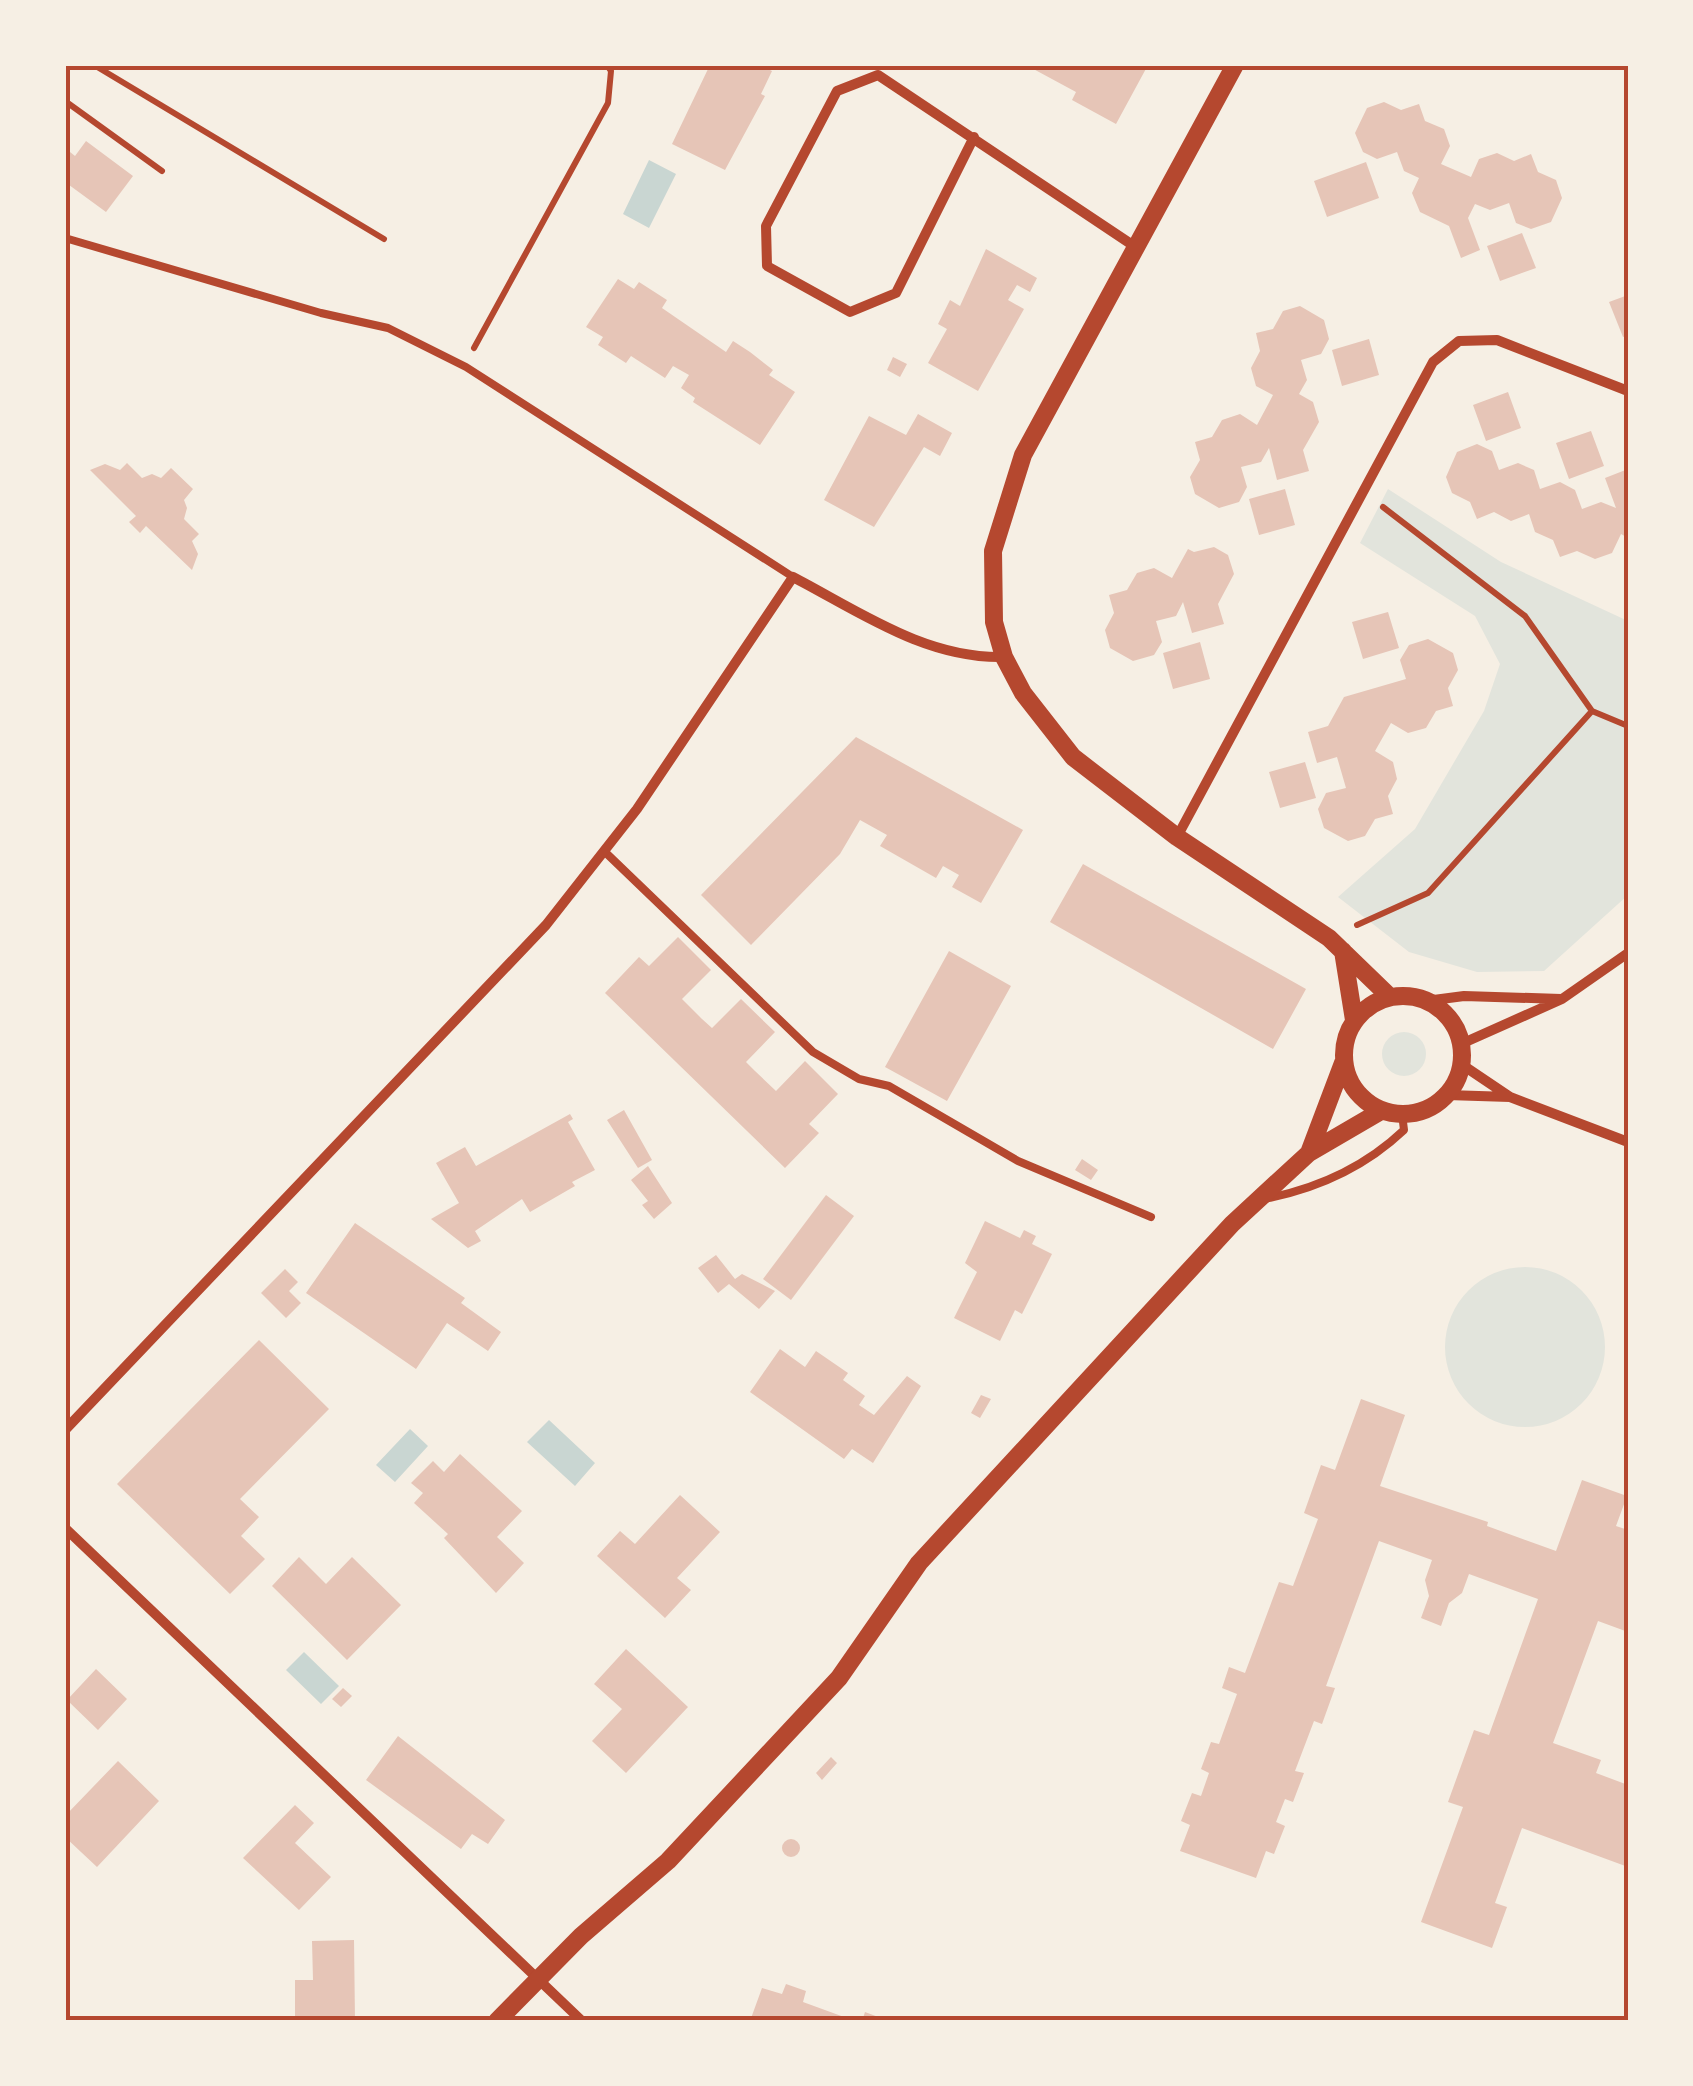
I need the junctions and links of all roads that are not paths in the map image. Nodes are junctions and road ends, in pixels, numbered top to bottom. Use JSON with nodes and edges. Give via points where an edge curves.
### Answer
{"nodes":[{"id":1,"x":1236,"y":65,"type":"edge"},
{"id":2,"x":974,"y":138,"type":"junction"},
{"id":3,"x":65,"y":238,"type":"edge"},
{"id":4,"x":1134,"y":246,"type":"junction"},
{"id":5,"x":1628,"y":391,"type":"edge"},
{"id":6,"x":793,"y":577,"type":"junction"},
{"id":7,"x":1004,"y":657,"type":"junction"},
{"id":8,"x":1177,"y":837,"type":"junction"},
{"id":9,"x":604,"y":852,"type":"junction"},
{"id":10,"x":1336,"y":944,"type":"junction"},
{"id":11,"x":1628,"y":952,"type":"edge"},
{"id":12,"x":1390,"y":997,"type":"junction"},
{"id":13,"x":1562,"y":999,"type":"junction"},
{"id":14,"x":1426,"y":1001,"type":"junction"},
{"id":15,"x":1354,"y":1020,"type":"junction"},
{"id":16,"x":1461,"y":1044,"type":"junction"},
{"id":17,"x":1344,"y":1063,"type":"junction"},
{"id":18,"x":1462,"y":1064,"type":"junction"},
{"id":19,"x":1447,"y":1095,"type":"junction"},
{"id":20,"x":1510,"y":1097,"type":"junction"},
{"id":21,"x":1381,"y":1111,"type":"junction"},
{"id":22,"x":1402,"y":1114,"type":"junction"},
{"id":23,"x":1628,"y":1142,"type":"edge"},
{"id":24,"x":1308,"y":1153,"type":"junction"},
{"id":25,"x":1260,"y":1200,"type":"junction"},
{"id":26,"x":1151,"y":1217,"type":"dead end"},
{"id":27,"x":65,"y":1430,"type":"edge"},
{"id":28,"x":65,"y":1528,"type":"edge"},
{"id":29,"x":536,"y":1978,"type":"junction"},
{"id":30,"x":497,"y":2021,"type":"edge"},
{"id":31,"x":582,"y":2021,"type":"edge"}],
"edges":[{"from":1,"to":4,"type":"street"},
{"from":2,"to":2,"type":"street","via":[[878,75],[837,92],[766,226],[767,266],[850,312],[896,293]]},
{"from":2,"to":4,"type":"street"},
{"from":3,"to":6,"type":"lane","via":[[388,328],[466,367]]},
{"from":4,"to":7,"type":"street","via":[[1051,396],[1000,514],[990,585]]},
{"from":5,"to":8,"type":"street","via":[[1497,340],[1460,341],[1433,362]]},
{"from":6,"to":7,"type":"street","via":[[942,651]]},
{"from":6,"to":9,"type":"street"},
{"from":7,"to":8,"type":"street","via":[[1030,704],[1073,757]]},
{"from":8,"to":10,"type":"street"},
{"from":9,"to":26,"type":"lane","via":[[813,1052],[858,1079],[888,1086],[1018,1162]]},
{"from":9,"to":27,"type":"street","via":[[546,925]]},
{"from":10,"to":12,"type":"street"},
{"from":10,"to":15,"type":"street"},
{"from":11,"to":13,"type":"street"},
{"from":12,"to":14,"type":"street"},
{"from":12,"to":15,"type":"street"},
{"from":13,"to":14,"type":"street"},
{"from":13,"to":16,"type":"street"},
{"from":14,"to":16,"type":"street","via":[[1454,1025]]},
{"from":15,"to":17,"type":"street"},
{"from":16,"to":18,"type":"street"},
{"from":17,"to":21,"type":"street","via":[[1350,1083]]},
{"from":17,"to":24,"type":"street"},
{"from":18,"to":19,"type":"street"},
{"from":18,"to":20,"type":"street"},
{"from":19,"to":20,"type":"street"},
{"from":19,"to":22,"type":"street"},
{"from":20,"to":23,"type":"street"},
{"from":21,"to":22,"type":"street"},
{"from":21,"to":24,"type":"street"},
{"from":22,"to":25,"type":"lane","via":[[1404,1130],[1377,1156],[1299,1192]]},
{"from":24,"to":25,"type":"street"},
{"from":25,"to":29,"type":"street","via":[[920,1564],[849,1667],[694,1833]]},
{"from":28,"to":29,"type":"street"},
{"from":29,"to":30,"type":"street"},
{"from":29,"to":31,"type":"street"}]}
